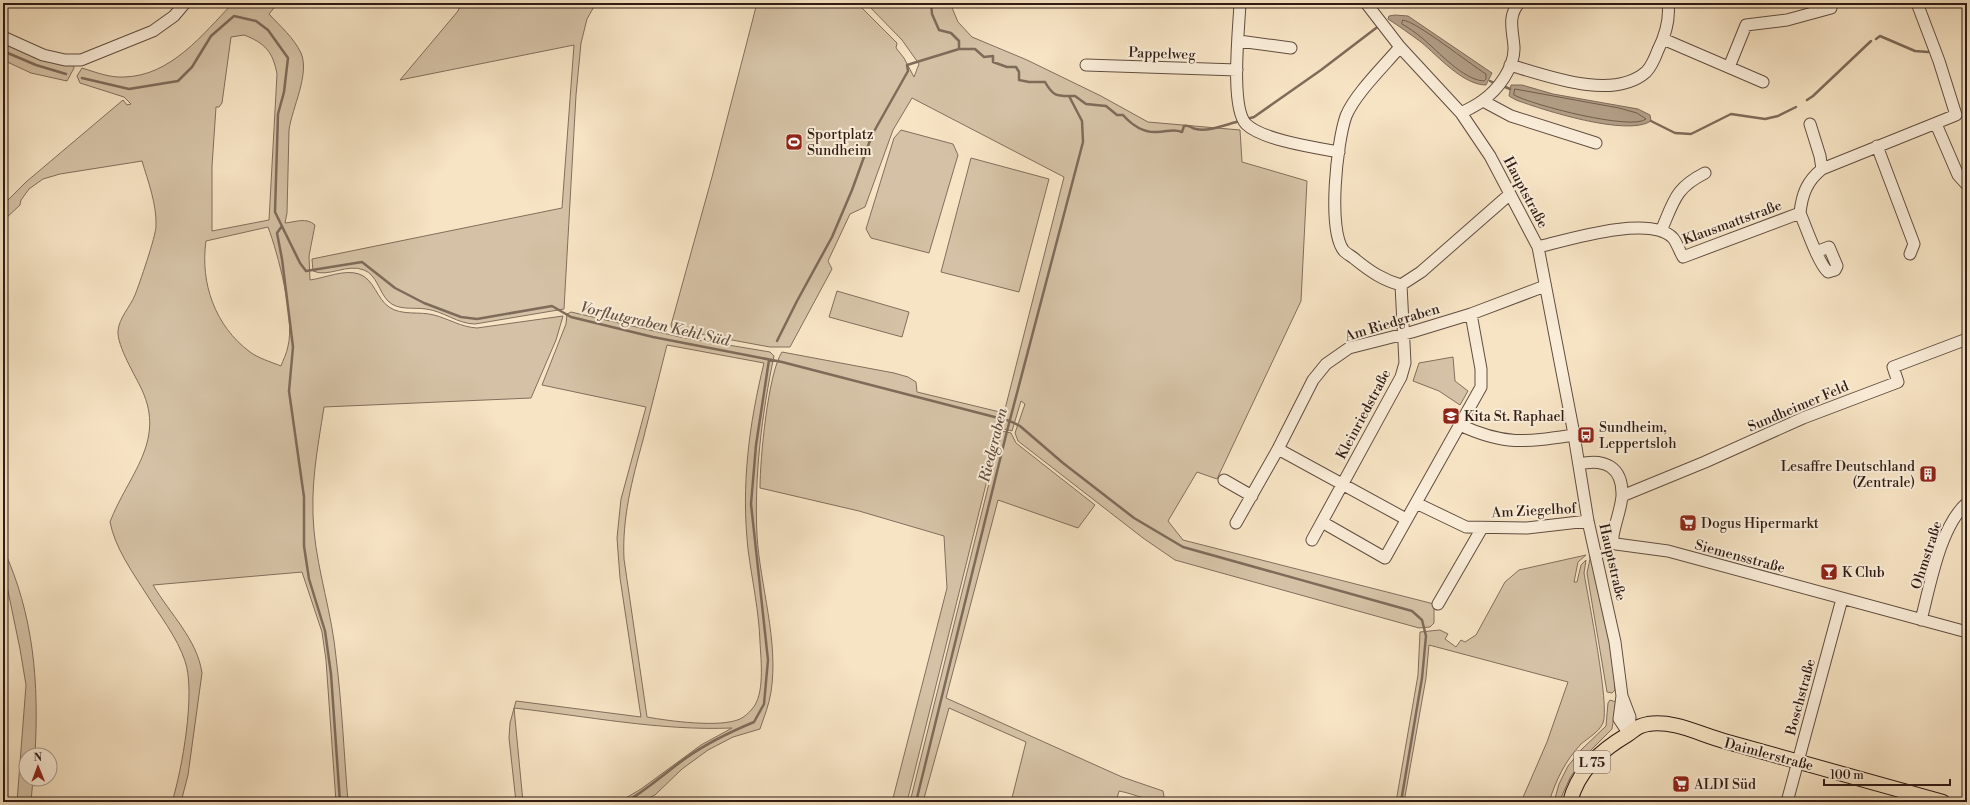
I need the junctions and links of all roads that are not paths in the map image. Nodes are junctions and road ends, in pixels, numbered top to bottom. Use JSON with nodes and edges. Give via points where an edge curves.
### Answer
{"nodes":[{"id":1,"x":185,"y":3,"type":"edge"},
{"id":2,"x":1240,"y":3,"type":"edge"},
{"id":3,"x":1366,"y":3,"type":"edge"},
{"id":4,"x":1519,"y":3,"type":"edge"},
{"id":5,"x":1668,"y":3,"type":"edge"},
{"id":6,"x":1917,"y":3,"type":"edge"},
{"id":7,"x":1831,"y":8,"type":"dead end"},
{"id":8,"x":3,"y":37,"type":"edge"},
{"id":9,"x":1663,"y":39,"type":"junction"},
{"id":10,"x":1239,"y":41,"type":"junction"},
{"id":11,"x":1400,"y":47,"type":"junction"},
{"id":12,"x":1291,"y":48,"type":"dead end"},
{"id":13,"x":1086,"y":65,"type":"dead end"},
{"id":14,"x":1510,"y":65,"type":"junction"},
{"id":15,"x":1729,"y":67,"type":"junction"},
{"id":16,"x":1237,"y":70,"type":"junction"},
{"id":17,"x":1763,"y":82,"type":"dead end"},
{"id":18,"x":1483,"y":101,"type":"junction"},
{"id":19,"x":1460,"y":113,"type":"junction"},
{"id":20,"x":1810,"y":124,"type":"dead end"},
{"id":21,"x":1936,"y":124,"type":"junction"},
{"id":22,"x":1596,"y":143,"type":"dead end"},
{"id":23,"x":1877,"y":146,"type":"junction"},
{"id":24,"x":1339,"y":152,"type":"junction"},
{"id":25,"x":1822,"y":169,"type":"junction"},
{"id":26,"x":1705,"y":173,"type":"dead end"},
{"id":27,"x":1967,"y":185,"type":"edge"},
{"id":28,"x":1510,"y":194,"type":"junction"},
{"id":29,"x":1800,"y":213,"type":"junction"},
{"id":30,"x":1661,"y":231,"type":"junction"},
{"id":31,"x":1538,"y":248,"type":"junction"},
{"id":32,"x":1816,"y":252,"type":"dead end"},
{"id":33,"x":1910,"y":254,"type":"dead end"},
{"id":34,"x":1401,"y":285,"type":"junction"},
{"id":35,"x":1545,"y":286,"type":"junction"},
{"id":36,"x":1471,"y":314,"type":"junction"},
{"id":37,"x":1404,"y":334,"type":"junction"},
{"id":38,"x":1967,"y":339,"type":"edge"},
{"id":39,"x":1460,"y":425,"type":"junction"},
{"id":40,"x":1574,"y":435,"type":"junction"},
{"id":41,"x":1278,"y":449,"type":"junction"},
{"id":42,"x":1579,"y":464,"type":"junction"},
{"id":43,"x":1224,"y":480,"type":"dead end"},
{"id":44,"x":1342,"y":484,"type":"junction"},
{"id":45,"x":1252,"y":496,"type":"junction"},
{"id":46,"x":1622,"y":496,"type":"junction"},
{"id":47,"x":1967,"y":503,"type":"edge"},
{"id":48,"x":1416,"y":504,"type":"junction"},
{"id":49,"x":1406,"y":519,"type":"junction"},
{"id":50,"x":1588,"y":521,"type":"junction"},
{"id":51,"x":1322,"y":522,"type":"junction"},
{"id":52,"x":1236,"y":523,"type":"dead end"},
{"id":53,"x":1482,"y":528,"type":"junction"},
{"id":54,"x":1312,"y":540,"type":"dead end"},
{"id":55,"x":1842,"y":599,"type":"junction"},
{"id":56,"x":1438,"y":604,"type":"dead end"},
{"id":57,"x":1922,"y":620,"type":"junction"},
{"id":58,"x":1967,"y":632,"type":"edge"},
{"id":59,"x":1629,"y":734,"type":"junction"},
{"id":60,"x":1798,"y":761,"type":"junction"},
{"id":61,"x":1570,"y":802,"type":"edge"},
{"id":62,"x":1787,"y":802,"type":"edge"},
{"id":63,"x":1943,"y":802,"type":"edge"}],
"edges":[{"from":1,"to":8,"type":"street","via":[[174,16],[153,31],[81,60],[65,60],[43,54]]},
{"from":2,"to":10,"type":"street"},
{"from":3,"to":11,"type":"street","name":"Hauptstraße"},
{"from":4,"to":14,"type":"street","via":[[1511,20],[1514,47]]},
{"from":5,"to":9,"type":"street"},
{"from":6,"to":21,"type":"street","name":"Klausmattstraße","via":[[1956,115]]},
{"from":7,"to":15,"type":"street","via":[[1787,20],[1746,24]]},
{"from":9,"to":14,"type":"street","via":[[1647,71],[1636,79],[1621,83],[1588,85]]},
{"from":9,"to":15,"type":"street"},
{"from":10,"to":12,"type":"street"},
{"from":10,"to":16,"type":"street"},
{"from":11,"to":19,"type":"street","name":"Hauptstraße"},
{"from":11,"to":24,"type":"street","via":[[1354,101],[1346,116]]},
{"from":13,"to":16,"type":"street","name":"Pappelweg"},
{"from":14,"to":18,"type":"street","via":[[1504,77]]},
{"from":15,"to":17,"type":"street"},
{"from":16,"to":24,"type":"street","via":[[1240,114],[1246,124],[1261,133],[1297,144]]},
{"from":18,"to":19,"type":"street"},
{"from":18,"to":22,"type":"street","via":[[1511,116]]},
{"from":19,"to":28,"type":"street","name":"Hauptstraße","via":[[1490,156]]},
{"from":20,"to":25,"type":"street"},
{"from":21,"to":23,"type":"street","name":"Klausmattstraße"},
{"from":21,"to":27,"type":"street","via":[[1958,175]]},
{"from":23,"to":25,"type":"street","name":"Klausmattstraße"},
{"from":23,"to":33,"type":"street","via":[[1914,244]]},
{"from":24,"to":34,"type":"street","via":[[1335,215],[1344,251],[1375,275]]},
{"from":25,"to":29,"type":"street","name":"Klausmattstraße","via":[[1805,187]]},
{"from":26,"to":30,"type":"street","name":"Klausmattstraße","via":[[1688,182],[1676,196]]},
{"from":28,"to":31,"type":"street","name":"Hauptstraße"},
{"from":28,"to":34,"type":"street","via":[[1420,272]]},
{"from":29,"to":30,"type":"street","name":"Klausmattstraße","via":[[1683,257],[1673,238]]},
{"from":29,"to":32,"type":"street","name":"Klausmattstraße"},
{"from":30,"to":31,"type":"street","name":"Klausmattstraße","via":[[1628,228]]},
{"from":31,"to":35,"type":"street","name":"Hauptstraße"},
{"from":34,"to":37,"type":"street","name":"Kleinriedstraße"},
{"from":35,"to":36,"type":"street"},
{"from":35,"to":40,"type":"street","name":"Hauptstraße"},
{"from":36,"to":37,"type":"street","name":"Am Riedgraben"},
{"from":36,"to":39,"type":"street","via":[[1481,369],[1481,387]]},
{"from":37,"to":41,"type":"street","name":"Am Riedgraben","via":[[1349,348],[1326,364],[1313,380]]},
{"from":37,"to":44,"type":"street","name":"Kleinriedstraße","via":[[1405,363],[1402,377]]},
{"from":38,"to":46,"type":"street","name":"Sundheimer Feld","via":[[1893,367],[1898,382],[1803,418]]},
{"from":39,"to":40,"type":"street","via":[[1495,439],[1522,442]]},
{"from":39,"to":48,"type":"street"},
{"from":40,"to":42,"type":"street","name":"Hauptstraße"},
{"from":41,"to":44,"type":"street"},
{"from":41,"to":45,"type":"street","name":"Am Riedgraben"},
{"from":42,"to":46,"type":"street","name":"Siemensstraße","via":[[1598,461],[1608,464],[1619,477]]},
{"from":42,"to":50,"type":"street","name":"Hauptstraße"},
{"from":43,"to":45,"type":"street"},
{"from":44,"to":49,"type":"street"},
{"from":44,"to":51,"type":"street","name":"Kleinriedstraße"},
{"from":45,"to":52,"type":"street","name":"Am Riedgraben"},
{"from":46,"to":55,"type":"street","name":"Siemensstraße","via":[[1613,536],[1616,544],[1668,551]]},
{"from":47,"to":57,"type":"street","name":"Ohmstraße","via":[[1958,511],[1949,527],[1936,564]]},
{"from":48,"to":49,"type":"street"},
{"from":48,"to":53,"type":"street","name":"Am Ziegelhof","via":[[1466,528]]},
{"from":49,"to":51,"type":"street","via":[[1385,558]]},
{"from":50,"to":53,"type":"street","name":"Am Ziegelhof","via":[[1527,528]]},
{"from":50,"to":59,"type":"street","name":"Hauptstraße","via":[[1615,642],[1622,696],[1619,719]]},
{"from":51,"to":54,"type":"street","name":"Kleinriedstraße"},
{"from":53,"to":56,"type":"street","name":"Am Ziegelhof"},
{"from":55,"to":57,"type":"street","name":"Siemensstraße"},
{"from":55,"to":60,"type":"street","name":"Boschstraße"},
{"from":57,"to":58,"type":"street","name":"Siemensstraße"},
{"from":59,"to":60,"type":"main road","name":"Daimlerstraße","via":[[1688,730]]},
{"from":59,"to":61,"type":"main road","number":"L 75","via":[[1599,754],[1586,768],[1574,788]]},
{"from":60,"to":62,"type":"street","name":"Boschstraße"},
{"from":60,"to":63,"type":"main road","name":"Daimlerstraße"}]}
